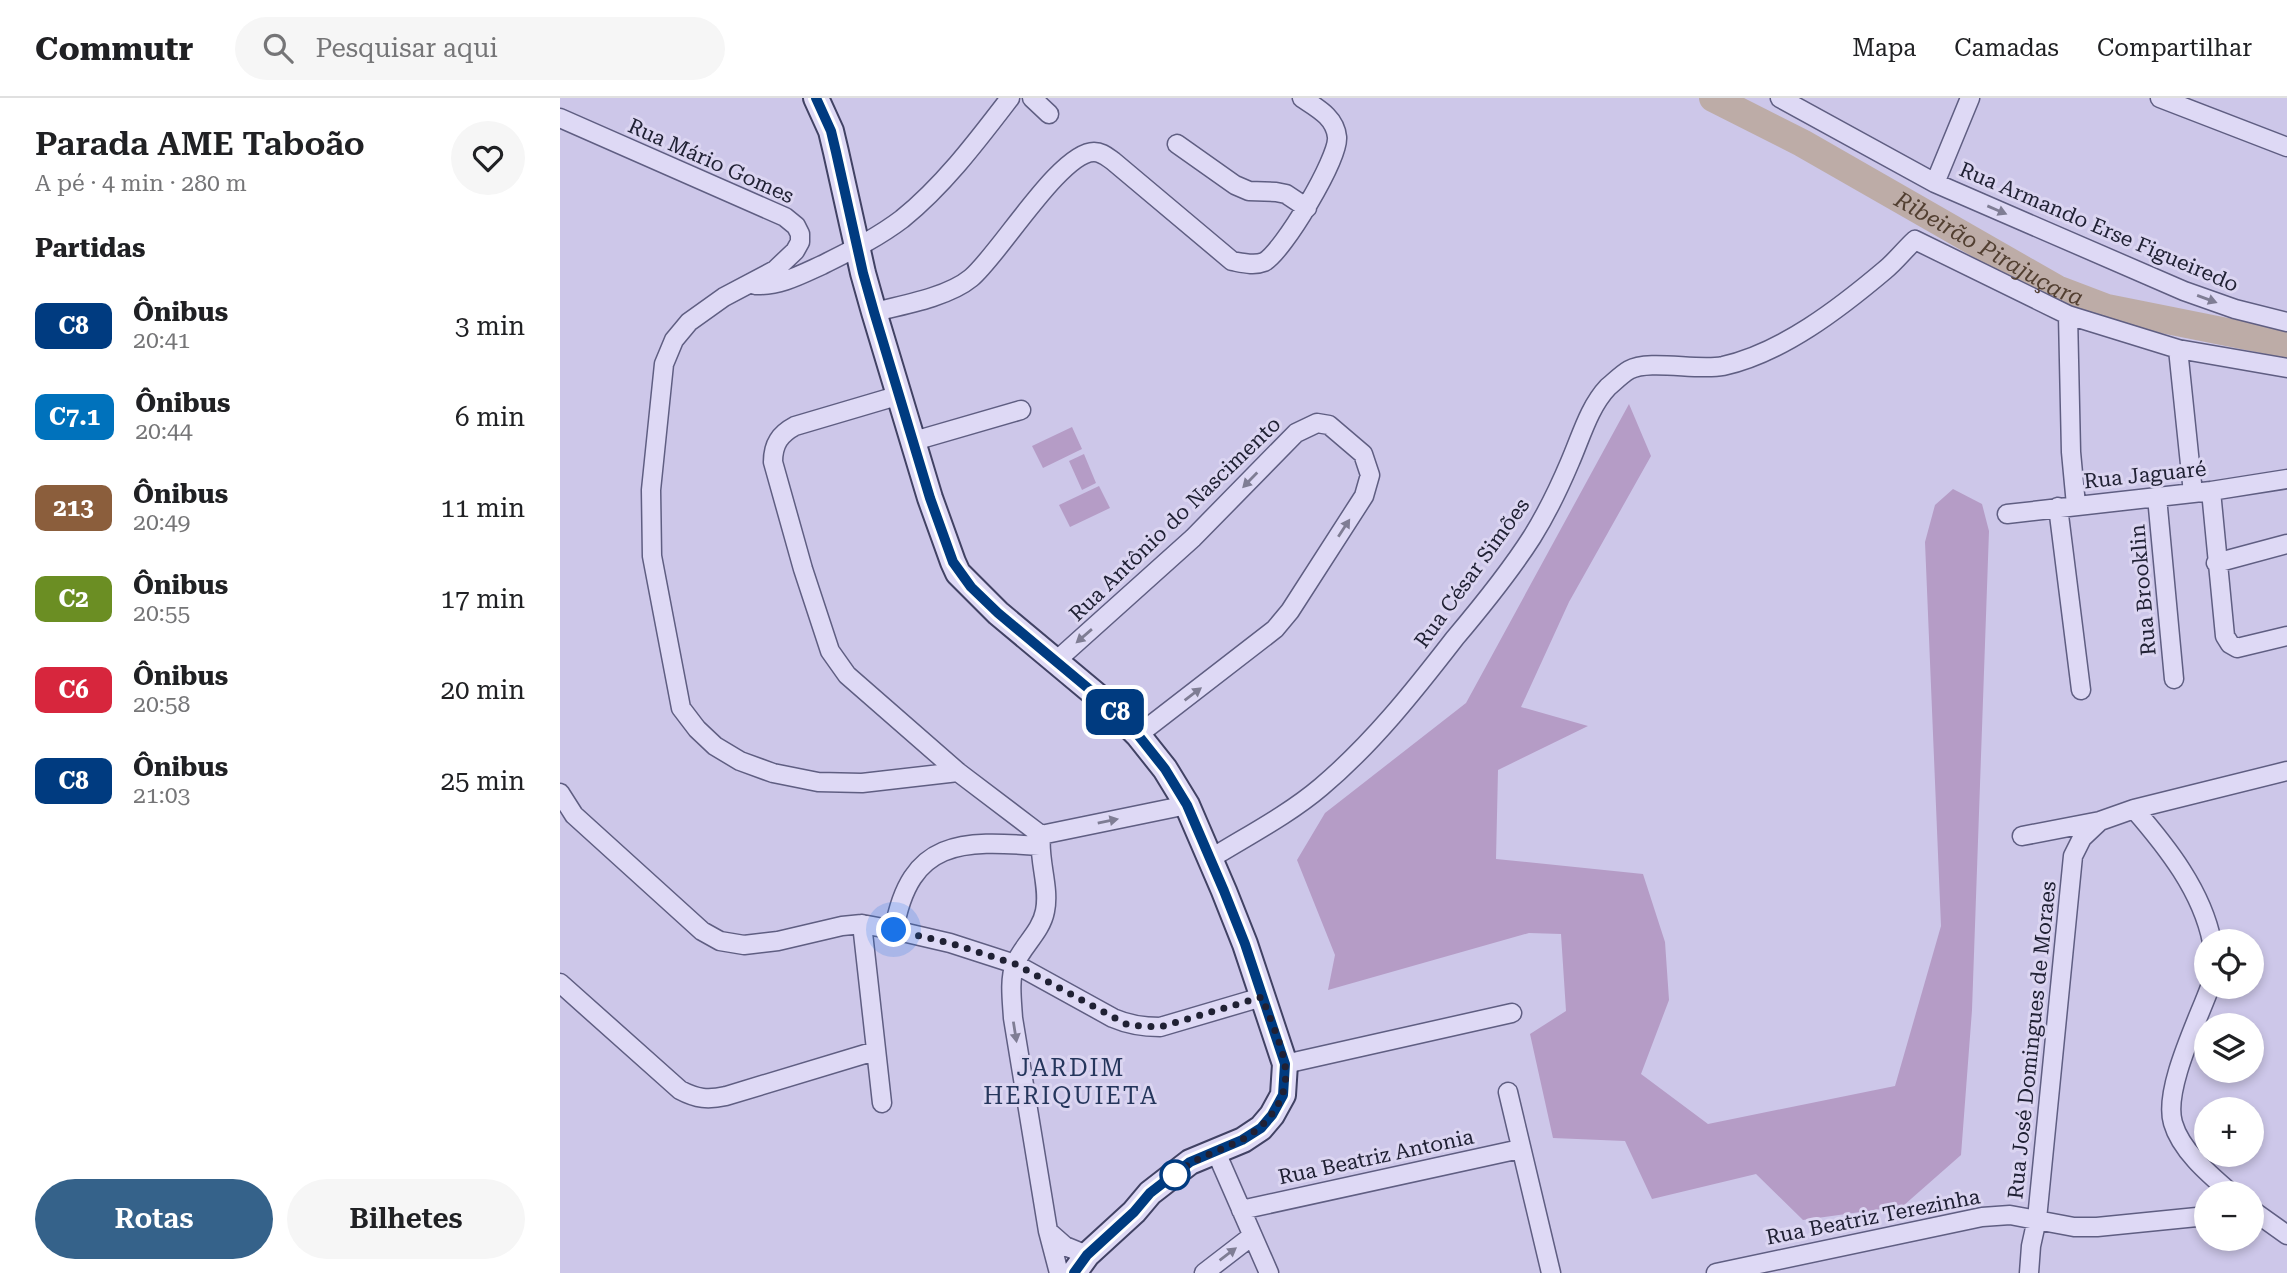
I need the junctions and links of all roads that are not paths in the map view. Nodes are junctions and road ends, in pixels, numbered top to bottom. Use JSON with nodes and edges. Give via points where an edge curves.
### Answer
{"nodes":[{"id":1,"x":816,"y":98,"type":"edge"},
{"id":2,"x":1010,"y":98,"type":"edge"},
{"id":3,"x":1032,"y":98,"type":"edge"},
{"id":4,"x":1302,"y":98,"type":"edge"},
{"id":5,"x":1780,"y":98,"type":"edge"},
{"id":6,"x":1970,"y":98,"type":"edge"},
{"id":7,"x":2160,"y":98,"type":"edge"},
{"id":8,"x":1049,"y":114,"type":"dead end"},
{"id":9,"x":560,"y":118,"type":"edge"},
{"id":10,"x":1177,"y":144,"type":"dead end"},
{"id":11,"x":2287,"y":147,"type":"edge"},
{"id":12,"x":1935,"y":183,"type":"junction"},
{"id":13,"x":1307,"y":208,"type":"junction"},
{"id":14,"x":857,"y":248,"type":"junction"},
{"id":15,"x":752,"y":284,"type":"junction"},
{"id":16,"x":874,"y":312,"type":"junction"},
{"id":17,"x":2068,"y":315,"type":"junction"},
{"id":18,"x":2287,"y":322,"type":"edge"},
{"id":19,"x":2178,"y":349,"type":"junction"},
{"id":20,"x":2287,"y":368,"type":"edge"},
{"id":21,"x":900,"y":395,"type":"junction"},
{"id":22,"x":1021,"y":410,"type":"dead end"},
{"id":23,"x":914,"y":441,"type":"junction"},
{"id":24,"x":2287,"y":479,"type":"edge"},
{"id":25,"x":2202,"y":492,"type":"junction"},
{"id":26,"x":2157,"y":497,"type":"junction"},
{"id":27,"x":2067,"y":506,"type":"junction"},
{"id":28,"x":2007,"y":514,"type":"dead end"},
{"id":29,"x":2287,"y":544,"type":"edge"},
{"id":30,"x":2216,"y":563,"type":"junction"},
{"id":31,"x":2287,"y":636,"type":"edge"},
{"id":32,"x":1056,"y":661,"type":"junction"},
{"id":33,"x":2174,"y":679,"type":"dead end"},
{"id":34,"x":2081,"y":690,"type":"dead end"},
{"id":35,"x":1138,"y":735,"type":"junction"},
{"id":36,"x":2287,"y":771,"type":"edge"},
{"id":37,"x":958,"y":772,"type":"junction"},
{"id":38,"x":562,"y":799,"type":"edge"},
{"id":39,"x":1187,"y":805,"type":"junction"},
{"id":40,"x":2134,"y":809,"type":"junction"},
{"id":41,"x":2100,"y":821,"type":"junction"},
{"id":42,"x":2022,"y":836,"type":"dead end"},
{"id":43,"x":1041,"y":840,"type":"junction"},
{"id":44,"x":1210,"y":859,"type":"junction"},
{"id":45,"x":862,"y":924,"type":"junction"},
{"id":46,"x":2209,"y":929,"type":"edge"},
{"id":47,"x":894,"y":930,"type":"junction"},
{"id":48,"x":1015,"y":964,"type":"junction"},
{"id":49,"x":560,"y":983,"type":"edge"},
{"id":50,"x":1262,"y":997,"type":"junction"},
{"id":51,"x":2205,"y":999,"type":"edge"},
{"id":52,"x":1512,"y":1013,"type":"dead end"},
{"id":53,"x":875,"y":1051,"type":"junction"},
{"id":54,"x":1285,"y":1064,"type":"junction"},
{"id":55,"x":1508,"y":1092,"type":"dead end"},
{"id":56,"x":882,"y":1103,"type":"dead end"},
{"id":57,"x":1520,"y":1149,"type":"junction"},
{"id":58,"x":1216,"y":1152,"type":"junction"},
{"id":59,"x":2216,"y":1181,"type":"edge"},
{"id":60,"x":1241,"y":1210,"type":"junction"},
{"id":61,"x":2194,"y":1217,"type":"edge"},
{"id":62,"x":2037,"y":1219,"type":"junction"},
{"id":63,"x":2264,"y":1219,"type":"edge"},
{"id":64,"x":1048,"y":1231,"type":"junction"},
{"id":65,"x":2287,"y":1235,"type":"edge"},
{"id":66,"x":1252,"y":1236,"type":"junction"},
{"id":67,"x":1081,"y":1264,"type":"edge"},
{"id":68,"x":1059,"y":1273,"type":"edge"},
{"id":69,"x":1204,"y":1273,"type":"edge"},
{"id":70,"x":1269,"y":1273,"type":"edge"},
{"id":71,"x":1551,"y":1273,"type":"edge"},
{"id":72,"x":1716,"y":1273,"type":"edge"},
{"id":73,"x":2029,"y":1273,"type":"edge"}],
"edges":[{"from":1,"to":14,"type":"main road","via":[[831,131]]},
{"from":2,"to":14,"type":"street","via":[[924,200]]},
{"from":3,"to":8,"type":"street"},
{"from":4,"to":13,"type":"street","via":[[1325,114],[1337,138],[1337,147]]},
{"from":5,"to":12,"type":"street","name":"Rua Armando Erse Figueiredo"},
{"from":6,"to":12,"type":"street"},
{"from":7,"to":11,"type":"street"},
{"from":9,"to":15,"type":"street","name":"Rua Mário Gomes","via":[[785,217],[796,226],[800,242],[786,261]]},
{"from":10,"to":13,"type":"street","via":[[1235,186],[1286,194]]},
{"from":12,"to":18,"type":"street","name":"Rua Armando Erse Figueiredo","one_way":true,"via":[[2184,290]]},
{"from":13,"to":16,"type":"street","via":[[1273,256],[1262,263],[1232,261],[1113,161],[1092,152],[1077,157],[971,278],[953,289]]},
{"from":14,"to":15,"type":"street","via":[[777,284]]},
{"from":14,"to":16,"type":"main road"},
{"from":15,"to":37,"type":"street","via":[[689,322],[674,340],[664,364],[650,489],[652,556],[681,708],[715,746],[773,773],[818,782],[862,783]]},
{"from":16,"to":21,"type":"main road"},
{"from":17,"to":19,"type":"street","name":"Rua César Simões"},
{"from":17,"to":27,"type":"street","via":[[2071,452]]},
{"from":17,"to":44,"type":"street","name":"Rua César Simões","via":[[1915,240],[1846,302],[1773,349],[1721,366],[1629,369],[1595,403],[1561,485],[1532,537],[1402,706],[1320,789]]},
{"from":19,"to":20,"type":"street","name":"Rua César Simões"},
{"from":19,"to":25,"type":"street"},
{"from":21,"to":23,"type":"main road"},
{"from":21,"to":37,"type":"street","via":[[784,432],[777,441],[774,462],[830,651],[847,675]]},
{"from":22,"to":23,"type":"street"},
{"from":23,"to":32,"type":"main road","via":[[958,573]]},
{"from":24,"to":25,"type":"street","name":"Rua Jaguaré"},
{"from":25,"to":26,"type":"street","name":"Rua Jaguaré"},
{"from":25,"to":30,"type":"street"},
{"from":26,"to":27,"type":"street","name":"Rua Jaguaré"},
{"from":26,"to":33,"type":"street","name":"Rua Brooklin"},
{"from":27,"to":28,"type":"street","name":"Rua Jaguaré"},
{"from":27,"to":34,"type":"street"},
{"from":29,"to":30,"type":"street"},
{"from":30,"to":31,"type":"street","via":[[2225,636],[2230,644],[2245,648]]},
{"from":32,"to":35,"type":"main road"},
{"from":35,"to":32,"type":"street","name":"Rua Antônio do Nascimento","one_way":true,"via":[[1257,645],[1290,611],[1364,496],[1370,475],[1363,454],[1329,425],[1317,423],[1296,433],[1193,538]]},
{"from":35,"to":39,"type":"main road"},
{"from":36,"to":40,"type":"street"},
{"from":37,"to":43,"type":"street"},
{"from":38,"to":45,"type":"street","via":[[666,900],[720,941],[758,944]]},
{"from":43,"to":39,"type":"street","one_way":true},
{"from":39,"to":44,"type":"main road"},
{"from":40,"to":41,"type":"street"},
{"from":40,"to":46,"type":"street","via":[[2198,898]]},
{"from":41,"to":42,"type":"street"},
{"from":41,"to":62,"type":"street","name":"Rua José Domingues de Moraes","via":[[2082,838],[2073,856]]},
{"from":43,"to":47,"type":"street","via":[[971,843],[947,849],[915,871],[899,904]]},
{"from":43,"to":48,"type":"street","via":[[1045,910]]},
{"from":44,"to":50,"type":"main road"},
{"from":45,"to":47,"type":"street"},
{"from":45,"to":53,"type":"street"},
{"from":47,"to":48,"type":"street"},
{"from":48,"to":50,"type":"street","via":[[1128,1025],[1160,1027]]},
{"from":48,"to":64,"type":"street","one_way":true,"via":[[1013,1018]]},
{"from":49,"to":53,"type":"street","via":[[694,1098],[726,1096]]},
{"from":50,"to":54,"type":"main road"},
{"from":51,"to":59,"type":"street","via":[[2171,1098],[2173,1123],[2188,1149]]},
{"from":52,"to":54,"type":"street"},
{"from":53,"to":56,"type":"street"},
{"from":54,"to":58,"type":"main road","via":[[1283,1095],[1272,1115],[1261,1128]]},
{"from":55,"to":57,"type":"street"},
{"from":57,"to":60,"type":"street","name":"Rua Beatriz Antonia"},
{"from":57,"to":71,"type":"street"},
{"from":58,"to":60,"type":"street"},
{"from":58,"to":67,"type":"main road","via":[[1190,1162],[1150,1193]]},
{"from":60,"to":66,"type":"street"},
{"from":61,"to":62,"type":"street","name":"Rua Beatriz Terezinha","via":[[2097,1227]]},
{"from":62,"to":72,"type":"street","name":"Rua Beatriz Terezinha","via":[[1982,1217]]},
{"from":62,"to":73,"type":"street","name":"Rua José Domingues de Moraes"},
{"from":63,"to":65,"type":"street"},
{"from":64,"to":67,"type":"street"},
{"from":64,"to":68,"type":"street"},
{"from":69,"to":66,"type":"street","one_way":true},
{"from":66,"to":70,"type":"street"}]}
